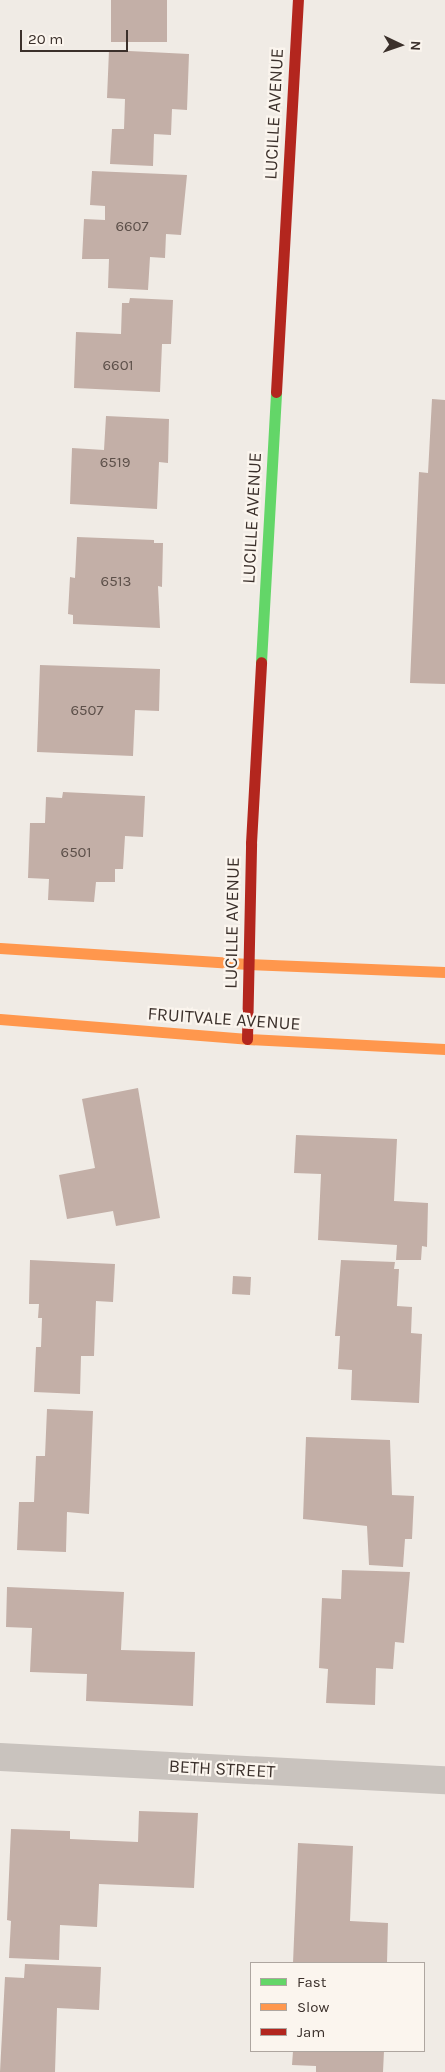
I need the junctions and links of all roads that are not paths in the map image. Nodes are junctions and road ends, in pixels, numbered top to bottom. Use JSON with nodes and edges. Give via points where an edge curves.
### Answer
{"nodes":[{"id":1,"x":298,"y":0,"type":"edge"},
{"id":2,"x":0,"y":948,"type":"edge"},
{"id":3,"x":248,"y":964,"type":"junction"},
{"id":4,"x":445,"y":972,"type":"edge"},
{"id":5,"x":0,"y":1019,"type":"edge"},
{"id":6,"x":247,"y":1039,"type":"junction"},
{"id":7,"x":445,"y":1049,"type":"edge"},
{"id":8,"x":0,"y":1757,"type":"edge"},
{"id":9,"x":445,"y":1780,"type":"edge"}],
"edges":[{"from":1,"to":3,"type":"street","name":"LUCILLE AVENUE","via":[[251,843]]},
{"from":2,"to":3,"type":"street"},
{"from":3,"to":4,"type":"street"},
{"from":3,"to":6,"type":"street","name":"LUCILLE AVENUE"},
{"from":5,"to":6,"type":"street","name":"FRUITVALE AVENUE"},
{"from":6,"to":7,"type":"street","name":"FRUITVALE AVENUE"},
{"from":8,"to":9,"type":"street","name":"BETH STREET"}]}
